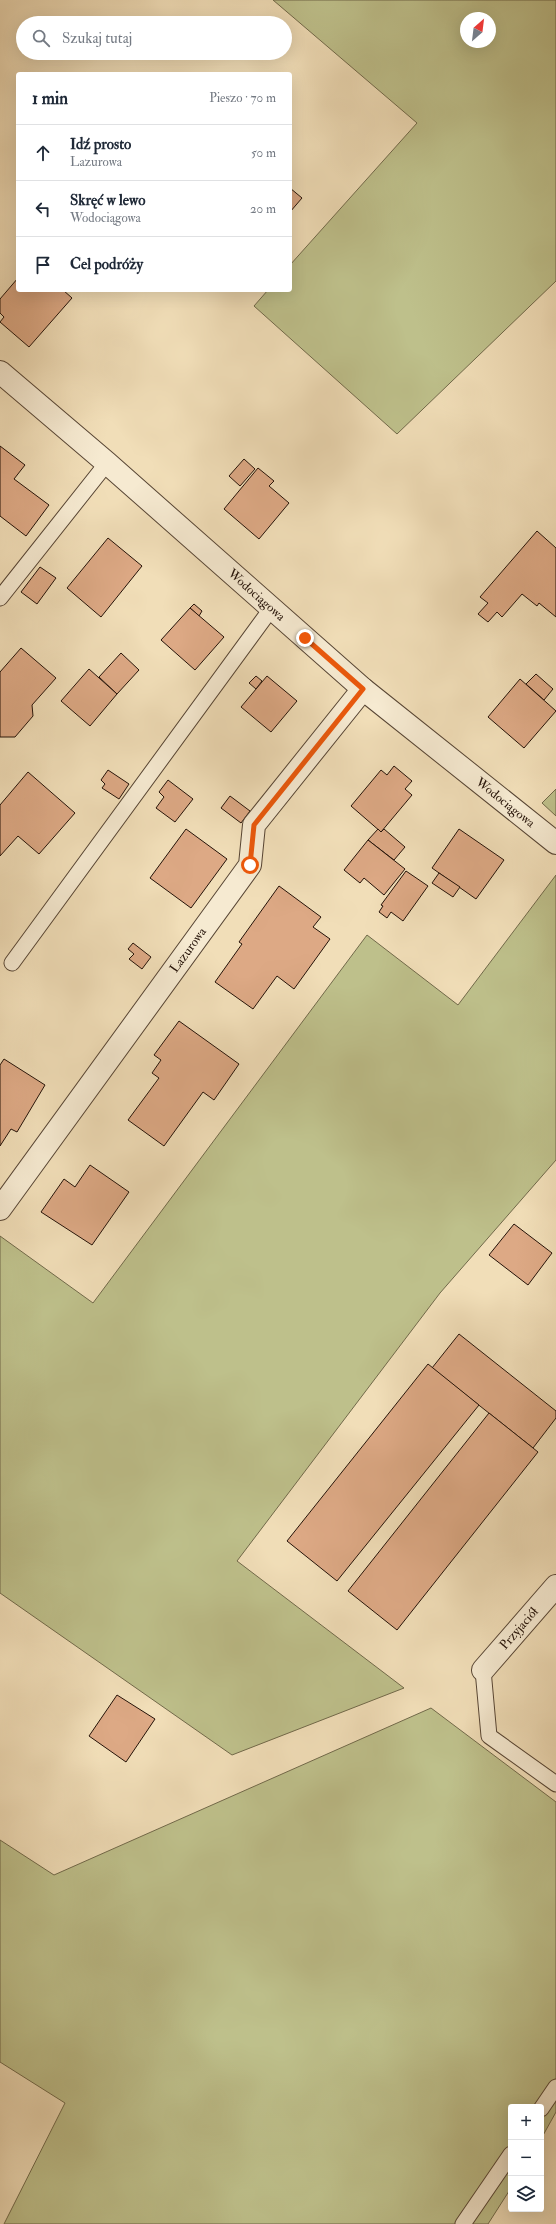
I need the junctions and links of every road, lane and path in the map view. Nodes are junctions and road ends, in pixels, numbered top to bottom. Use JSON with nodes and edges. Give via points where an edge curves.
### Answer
{"nodes":[{"id":1,"x":0,"y":372,"type":"edge"},
{"id":2,"x":106,"y":463,"type":"junction"},
{"id":3,"x":0,"y":598,"type":"edge"},
{"id":4,"x":271,"y":608,"type":"junction"},
{"id":5,"x":363,"y":689,"type":"junction"},
{"id":6,"x":556,"y":842,"type":"edge"},
{"id":7,"x":12,"y":963,"type":"dead end"},
{"id":8,"x":0,"y":1209,"type":"edge"},
{"id":9,"x":556,"y":1586,"type":"edge"},
{"id":10,"x":483,"y":1670,"type":"joint"},
{"id":11,"x":556,"y":1784,"type":"edge"},
{"id":12,"x":556,"y":2087,"type":"edge"},
{"id":13,"x":544,"y":2105,"type":"edge"},
{"id":14,"x":508,"y":2158,"type":"edge"},
{"id":15,"x":463,"y":2224,"type":"edge"}],
"edges":[{"from":1,"to":2,"type":"street","name":"Wodociągowa"},
{"from":2,"to":3,"type":"lane"},
{"from":2,"to":4,"type":"street","name":"Wodociągowa"},
{"from":4,"to":5,"type":"street","name":"Wodociągowa"},
{"from":4,"to":7,"type":"lane"},
{"from":5,"to":6,"type":"street","name":"Wodociągowa"},
{"from":5,"to":8,"type":"street","name":"Lazurowa","via":[[254,825],[250,865]]},
{"from":9,"to":10,"type":"street","name":"Przyjaciół"},
{"from":10,"to":11,"type":"lane","via":[[489,1736]]},
{"from":12,"to":13,"type":"lane"},
{"from":14,"to":15,"type":"lane"}]}
